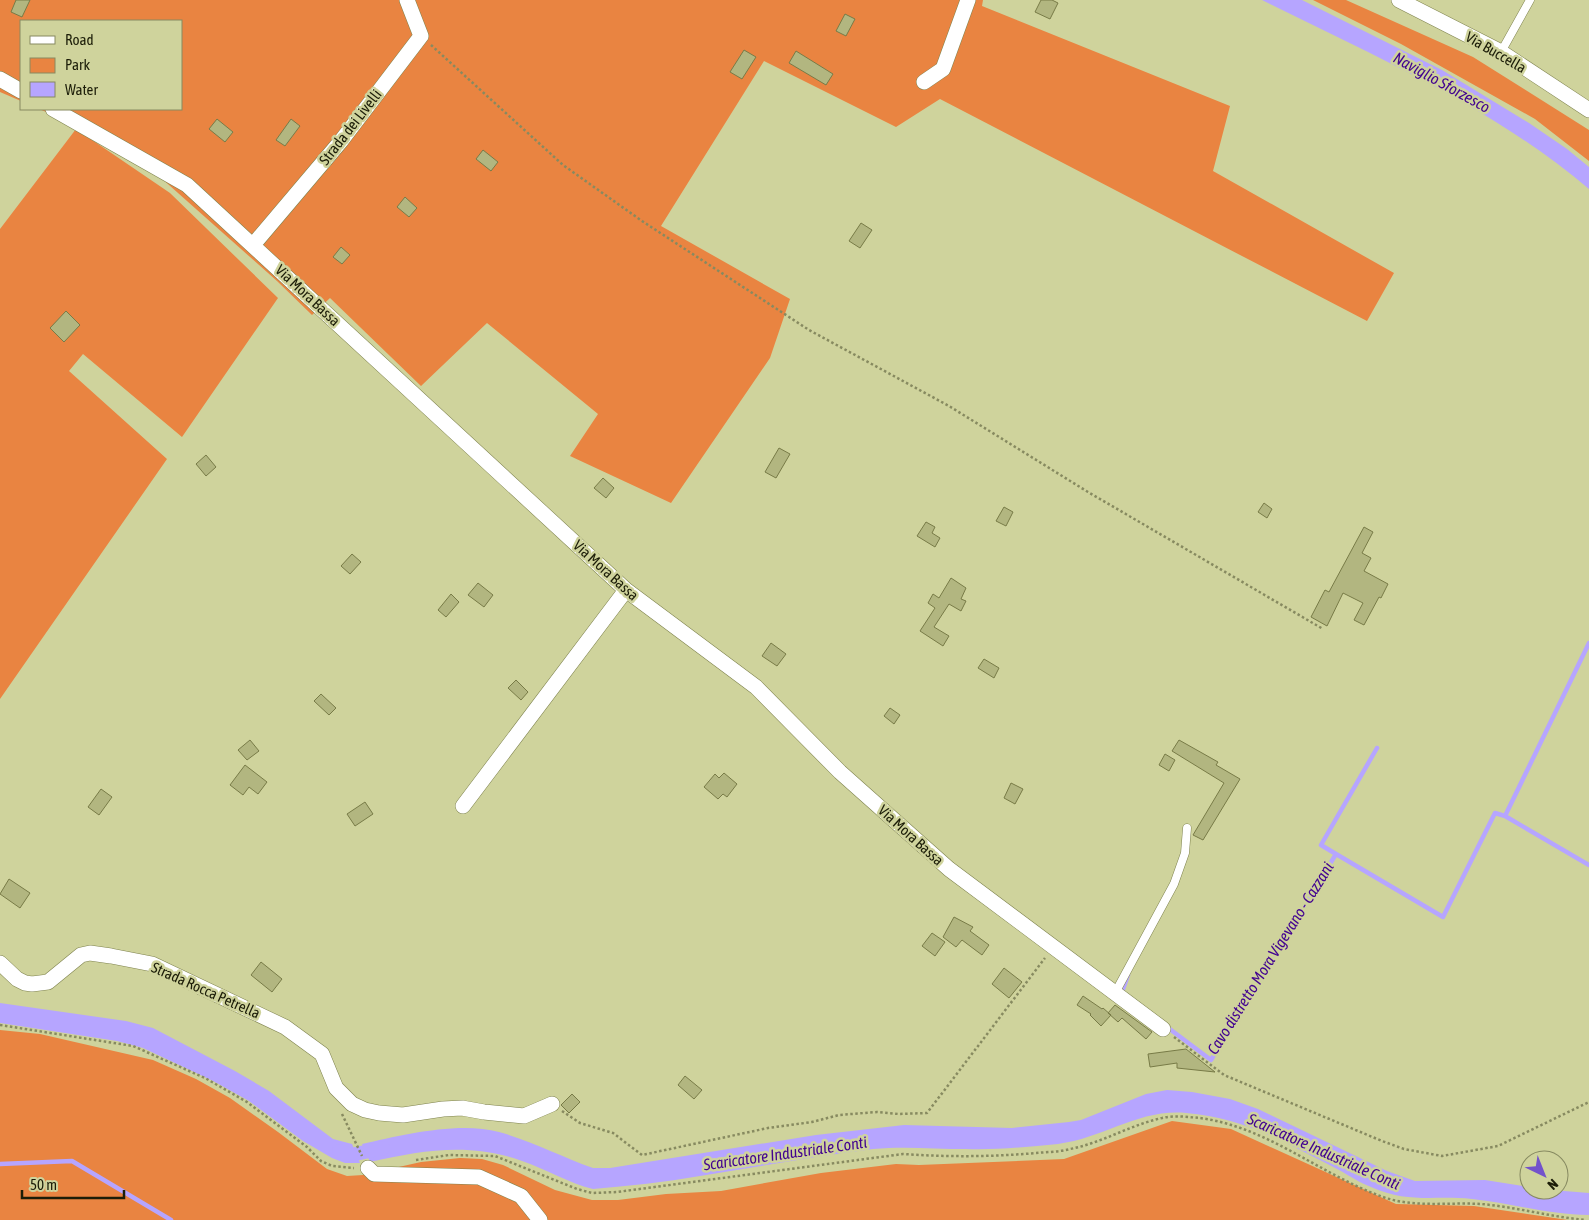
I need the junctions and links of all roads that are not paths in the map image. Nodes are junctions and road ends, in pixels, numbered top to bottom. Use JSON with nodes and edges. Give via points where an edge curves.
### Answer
{"nodes":[{"id":1,"x":407,"y":0,"type":"edge"},
{"id":2,"x":968,"y":0,"type":"edge"},
{"id":3,"x":1399,"y":0,"type":"edge"},
{"id":4,"x":1530,"y":0,"type":"edge"},
{"id":5,"x":1501,"y":52,"type":"junction"},
{"id":6,"x":0,"y":79,"type":"edge"},
{"id":7,"x":924,"y":82,"type":"dead end"},
{"id":8,"x":20,"y":90,"type":"edge"},
{"id":9,"x":55,"y":110,"type":"edge"},
{"id":10,"x":1589,"y":110,"type":"edge"},
{"id":11,"x":253,"y":245,"type":"junction"},
{"id":12,"x":626,"y":590,"type":"junction"},
{"id":13,"x":463,"y":806,"type":"dead end"},
{"id":14,"x":1187,"y":828,"type":"dead end"},
{"id":15,"x":0,"y":963,"type":"edge"},
{"id":16,"x":1118,"y":995,"type":"junction"},
{"id":17,"x":1163,"y":1029,"type":"road end"},
{"id":18,"x":552,"y":1104,"type":"road end"},
{"id":19,"x":368,"y":1168,"type":"road end"},
{"id":20,"x":540,"y":1220,"type":"edge"}],
"edges":[{"from":1,"to":11,"type":"street","name":"Strada dei Livelli","via":[[420,36],[341,141]]},
{"from":2,"to":7,"type":"street","via":[[943,69]]},
{"from":3,"to":5,"type":"street","name":"Via Buccella"},
{"from":4,"to":5,"type":"lane"},
{"from":5,"to":10,"type":"street","name":"Via Buccella"},
{"from":6,"to":8,"type":"street"},
{"from":9,"to":11,"type":"street","name":"Via Mora Bassa","via":[[188,185]]},
{"from":11,"to":12,"type":"street","name":"Via Mora Bassa"},
{"from":12,"to":13,"type":"street"},
{"from":12,"to":16,"type":"street","name":"Via Mora Bassa","via":[[756,687],[840,772],[942,862]]},
{"from":14,"to":16,"type":"lane","via":[[1186,853],[1174,884]]},
{"from":15,"to":18,"type":"street","name":"Strada Rocca Petrella","via":[[17,979],[32,984],[48,982],[81,955],[90,953],[152,964],[284,1027],[322,1054],[336,1088],[352,1104],[379,1114],[403,1115],[462,1108],[524,1116]]},
{"from":16,"to":17,"type":"street","name":"Via Mora Bassa"},
{"from":19,"to":20,"type":"street","via":[[374,1174],[479,1177],[520,1196]]}]}
